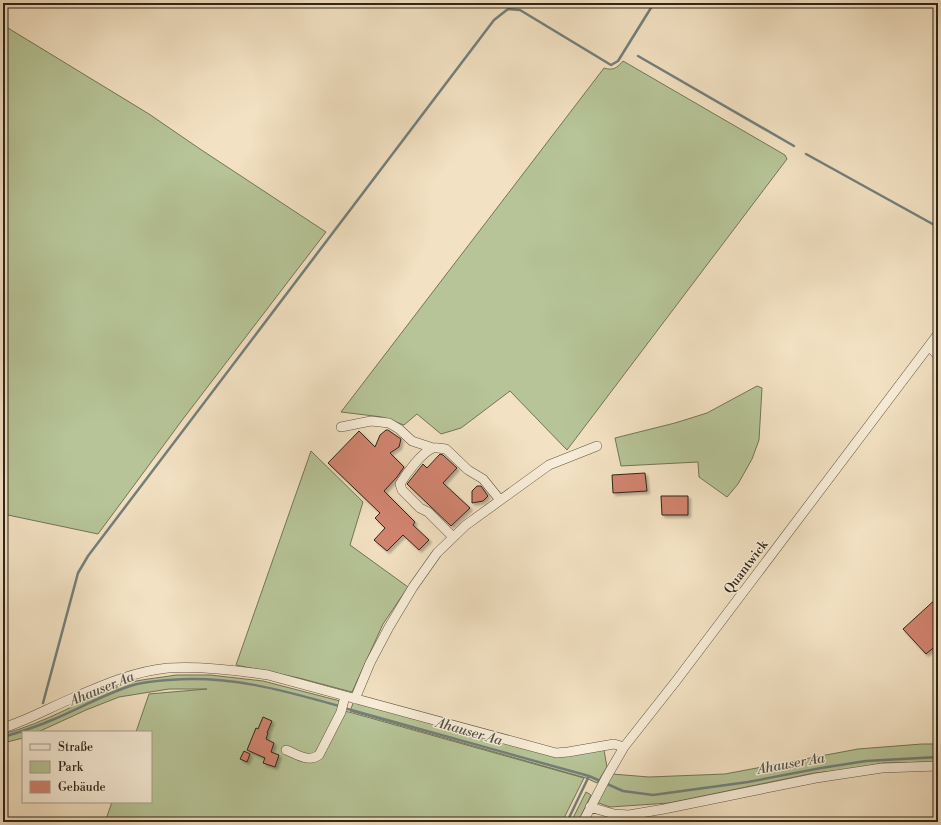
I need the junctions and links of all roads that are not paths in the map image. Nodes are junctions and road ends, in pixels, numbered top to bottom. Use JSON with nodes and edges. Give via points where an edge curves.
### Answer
{"nodes":[{"id":1,"x":938,"y":334,"type":"edge"},
{"id":2,"x":929,"y":346,"type":"junction"},
{"id":3,"x":938,"y":356,"type":"edge"},
{"id":4,"x":341,"y":427,"type":"dead end"},
{"id":5,"x":597,"y":446,"type":"dead end"},
{"id":6,"x":433,"y":448,"type":"junction"},
{"id":7,"x":500,"y":500,"type":"junction"},
{"id":8,"x":453,"y":537,"type":"junction"},
{"id":9,"x":345,"y":699,"type":"junction"},
{"id":10,"x":354,"y":699,"type":"junction"},
{"id":11,"x":3,"y":728,"type":"edge"},
{"id":12,"x":624,"y":747,"type":"junction"},
{"id":13,"x":286,"y":750,"type":"dead end"},
{"id":14,"x":938,"y":766,"type":"edge"},
{"id":15,"x":590,"y":807,"type":"junction"},
{"id":16,"x":583,"y":822,"type":"edge"}],
"edges":[{"from":1,"to":2,"type":"street","name":"Quantwick"},
{"from":2,"to":3,"type":"street"},
{"from":2,"to":12,"type":"street","name":"Quantwick"},
{"from":4,"to":6,"type":"street","via":[[371,421],[389,423],[412,441]]},
{"from":5,"to":7,"type":"street","via":[[549,465]]},
{"from":6,"to":7,"type":"street","via":[[446,449],[468,470],[483,479]]},
{"from":6,"to":8,"type":"street","via":[[424,454],[400,484],[402,490],[420,508],[428,512]]},
{"from":7,"to":8,"type":"street"},
{"from":8,"to":10,"type":"street","via":[[437,553],[412,586],[382,639]]},
{"from":9,"to":10,"type":"street"},
{"from":9,"to":11,"type":"street","via":[[247,672],[168,668],[105,685]]},
{"from":9,"to":13,"type":"street","via":[[323,750],[316,758],[308,759]]},
{"from":10,"to":12,"type":"street","via":[[556,753],[614,744]]},
{"from":12,"to":15,"type":"street","name":"Quantwick"},
{"from":14,"to":15,"type":"street","via":[[882,768],[823,776],[629,815],[614,814]]},
{"from":15,"to":16,"type":"street","name":"Quantwick"}]}
